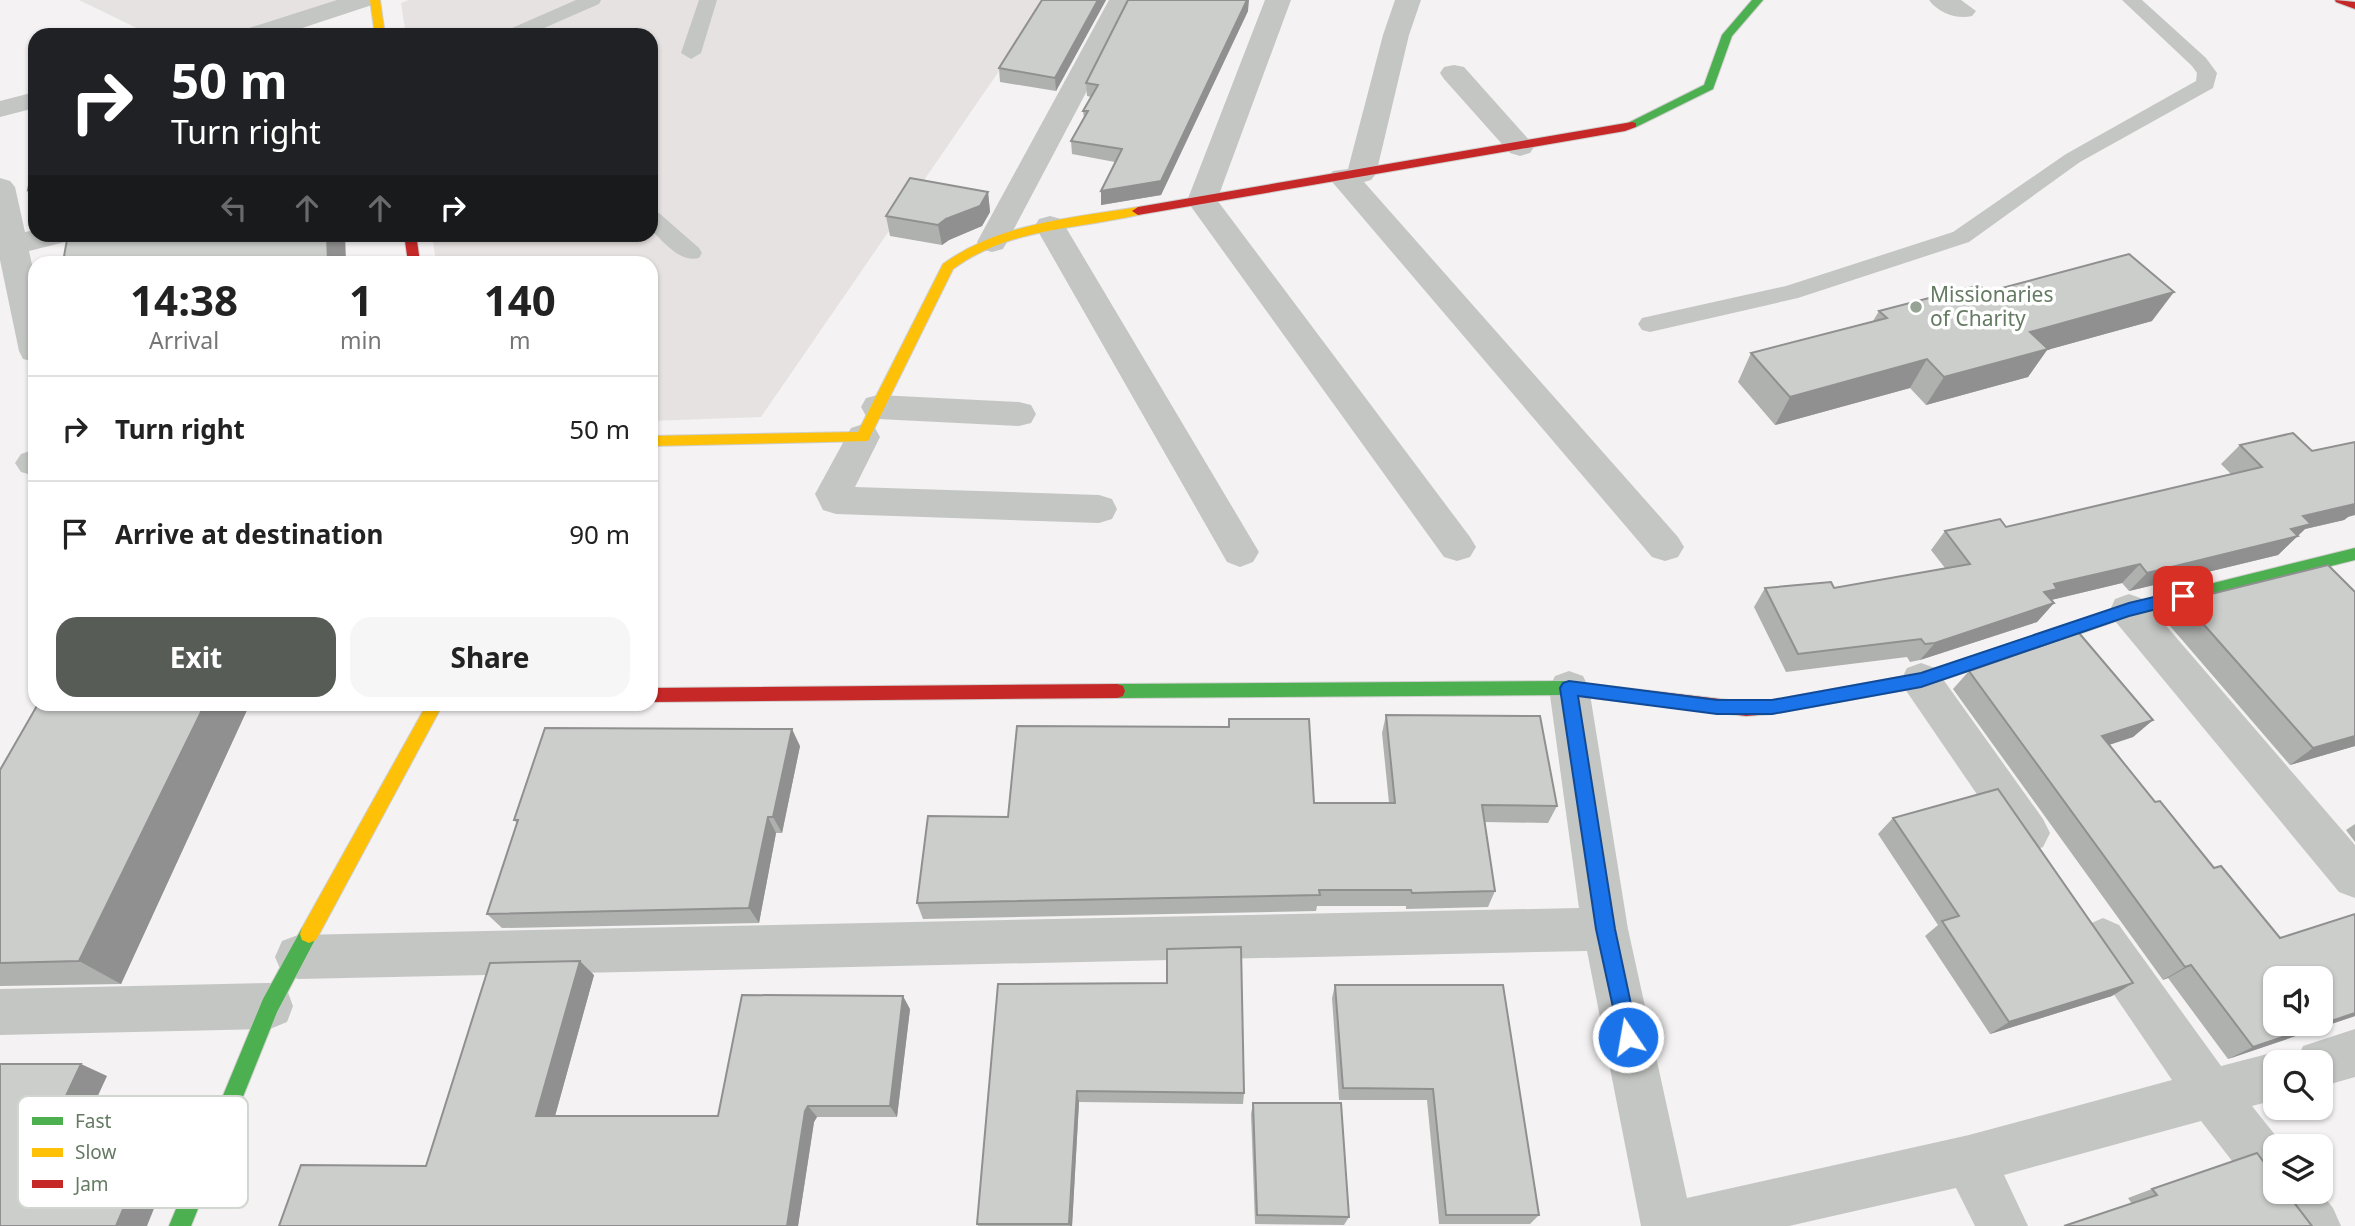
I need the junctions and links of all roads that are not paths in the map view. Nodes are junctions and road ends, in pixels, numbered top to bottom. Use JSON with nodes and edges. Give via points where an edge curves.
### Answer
{"nodes":[{"id":1,"x":363,"y":0,"type":"edge"},
{"id":2,"x":374,"y":0,"type":"edge"},
{"id":3,"x":592,"y":0,"type":"edge"},
{"id":4,"x":708,"y":0,"type":"edge"},
{"id":5,"x":1122,"y":0,"type":"edge"},
{"id":6,"x":1278,"y":0,"type":"edge"},
{"id":7,"x":1408,"y":0,"type":"edge"},
{"id":8,"x":1758,"y":0,"type":"edge"},
{"id":9,"x":2132,"y":0,"type":"edge"},
{"id":10,"x":2340,"y":0,"type":"edge"},
{"id":11,"x":2355,"y":6,"type":"edge"},
{"id":12,"x":277,"y":28,"type":"edge"},
{"id":13,"x":379,"y":28,"type":"edge"},
{"id":14,"x":528,"y":28,"type":"edge"},
{"id":15,"x":691,"y":53,"type":"dead end"},
{"id":16,"x":1454,"y":73,"type":"dead end"},
{"id":17,"x":28,"y":102,"type":"edge"},
{"id":18,"x":0,"y":109,"type":"edge"},
{"id":19,"x":1520,"y":147,"type":"junction"},
{"id":20,"x":1352,"y":175,"type":"junction"},
{"id":21,"x":0,"y":187,"type":"edge"},
{"id":22,"x":1202,"y":201,"type":"junction"},
{"id":23,"x":658,"y":224,"type":"edge"},
{"id":24,"x":1050,"y":226,"type":"junction"},
{"id":25,"x":28,"y":241,"type":"edge"},
{"id":26,"x":992,"y":242,"type":"junction"},
{"id":27,"x":12,"y":245,"type":"junction"},
{"id":28,"x":691,"y":253,"type":"dead end"},
{"id":29,"x":28,"y":319,"type":"edge"},
{"id":30,"x":1650,"y":324,"type":"dead end"},
{"id":31,"x":1019,"y":414,"type":"dead end"},
{"id":32,"x":871,"y":422,"type":"junction"},
{"id":33,"x":658,"y":440,"type":"edge"},
{"id":34,"x":1099,"y":509,"type":"dead end"},
{"id":35,"x":1457,"y":547,"type":"dead end"},
{"id":36,"x":1665,"y":547,"type":"dead end"},
{"id":37,"x":1240,"y":552,"type":"dead end"},
{"id":38,"x":2355,"y":554,"type":"edge"},
{"id":39,"x":2318,"y":563,"type":"junction"},
{"id":40,"x":2346,"y":590,"type":"edge"},
{"id":41,"x":2129,"y":610,"type":"junction"},
{"id":42,"x":1921,"y":680,"type":"junction"},
{"id":43,"x":1569,"y":688,"type":"junction"},
{"id":44,"x":658,"y":695,"type":"edge"},
{"id":45,"x":431,"y":711,"type":"edge"},
{"id":46,"x":2355,"y":878,"type":"edge"},
{"id":47,"x":1605,"y":929,"type":"junction"},
{"id":48,"x":298,"y":957,"type":"junction"},
{"id":49,"x":270,"y":1006,"type":"junction"},
{"id":50,"x":0,"y":1013,"type":"edge"},
{"id":51,"x":2355,"y":1053,"type":"edge"},
{"id":52,"x":2333,"y":1059,"type":"edge"},
{"id":53,"x":2263,"y":1080,"type":"edge"},
{"id":54,"x":2212,"y":1095,"type":"junction"},
{"id":55,"x":233,"y":1096,"type":"edge"},
{"id":56,"x":1969,"y":1160,"type":"junction"},
{"id":57,"x":2263,"y":1160,"type":"edge"},
{"id":58,"x":2298,"y":1204,"type":"edge"},
{"id":59,"x":187,"y":1208,"type":"edge"},
{"id":60,"x":180,"y":1226,"type":"edge"},
{"id":61,"x":1667,"y":1226,"type":"edge"},
{"id":62,"x":1676,"y":1226,"type":"edge"},
{"id":63,"x":2002,"y":1226,"type":"edge"},
{"id":64,"x":2315,"y":1226,"type":"edge"}],
"edges":[{"from":1,"to":12,"type":"street"},
{"from":2,"to":13,"type":"street"},
{"from":3,"to":14,"type":"lane"},
{"from":4,"to":15,"type":"lane"},
{"from":5,"to":26,"type":"street"},
{"from":6,"to":22,"type":"street"},
{"from":7,"to":20,"type":"street"},
{"from":8,"to":19,"type":"street","via":[[1727,36],[1709,87],[1625,128]]},
{"from":9,"to":30,"type":"lane","via":[[2199,62],[2207,73],[2206,84],[2073,158],[1961,237],[1790,293]]},
{"from":10,"to":11,"type":"street"},
{"from":16,"to":19,"type":"street"},
{"from":17,"to":18,"type":"street"},
{"from":19,"to":20,"type":"street"},
{"from":20,"to":22,"type":"street"},
{"from":20,"to":36,"type":"street"},
{"from":21,"to":27,"type":"street"},
{"from":22,"to":24,"type":"street"},
{"from":22,"to":35,"type":"street"},
{"from":23,"to":28,"type":"lane"},
{"from":24,"to":26,"type":"street"},
{"from":24,"to":37,"type":"street"},
{"from":25,"to":27,"type":"street"},
{"from":26,"to":32,"type":"street","via":[[963,253],[948,267]]},
{"from":27,"to":29,"type":"street"},
{"from":31,"to":32,"type":"street"},
{"from":32,"to":33,"type":"street"},
{"from":32,"to":34,"type":"street","via":[[833,494],[836,500]]},
{"from":38,"to":39,"type":"street"},
{"from":39,"to":40,"type":"street"},
{"from":39,"to":41,"type":"street"},
{"from":41,"to":42,"type":"street"},
{"from":41,"to":46,"type":"street"},
{"from":42,"to":43,"type":"street","via":[[1746,709]]},
{"from":42,"to":54,"type":"street"},
{"from":43,"to":44,"type":"street"},
{"from":43,"to":47,"type":"street"},
{"from":45,"to":48,"type":"street"},
{"from":47,"to":48,"type":"street"},
{"from":47,"to":61,"type":"street"},
{"from":48,"to":49,"type":"street"},
{"from":49,"to":50,"type":"street"},
{"from":49,"to":55,"type":"street"},
{"from":51,"to":52,"type":"street"},
{"from":53,"to":54,"type":"street"},
{"from":54,"to":56,"type":"street"},
{"from":54,"to":57,"type":"street"},
{"from":56,"to":62,"type":"street"},
{"from":56,"to":63,"type":"street"},
{"from":58,"to":64,"type":"street"},
{"from":59,"to":60,"type":"street"}]}
